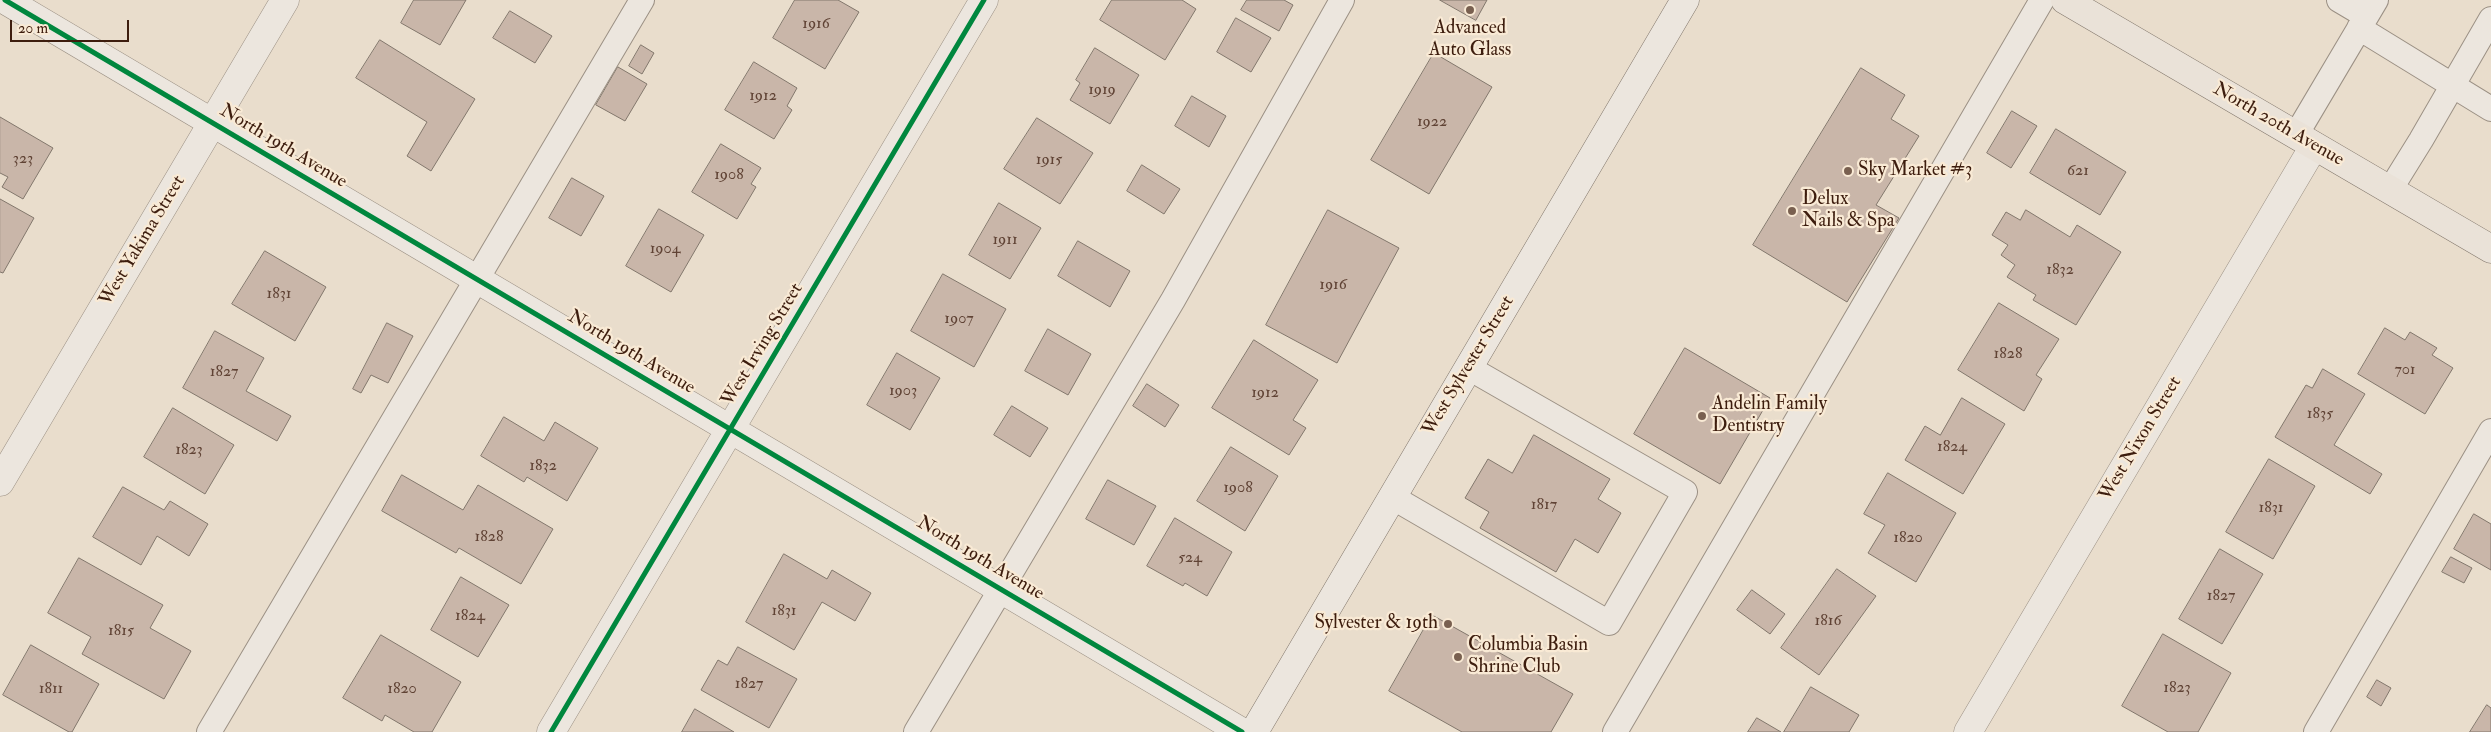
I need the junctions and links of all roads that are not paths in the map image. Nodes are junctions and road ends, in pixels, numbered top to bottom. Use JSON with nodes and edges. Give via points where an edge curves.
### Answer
{"nodes":[{"id":1,"x":5,"y":0,"type":"edge"},
{"id":2,"x":285,"y":0,"type":"edge"},
{"id":3,"x":642,"y":0,"type":"edge"},
{"id":4,"x":984,"y":0,"type":"edge"},
{"id":5,"x":1342,"y":0,"type":"edge"},
{"id":6,"x":1685,"y":0,"type":"edge"},
{"id":7,"x":2042,"y":0,"type":"edge"},
{"id":8,"x":2066,"y":0,"type":"edge"},
{"id":9,"x":2339,"y":0,"type":"edge"},
{"id":10,"x":2367,"y":15,"type":"edge"},
{"id":11,"x":2491,"y":19,"type":"edge"},
{"id":12,"x":2452,"y":85,"type":"junction"},
{"id":13,"x":2491,"y":109,"type":"edge"},
{"id":14,"x":213,"y":123,"type":"junction"},
{"id":15,"x":2305,"y":140,"type":"junction"},
{"id":16,"x":2390,"y":190,"type":"junction"},
{"id":17,"x":2491,"y":250,"type":"edge"},
{"id":18,"x":478,"y":280,"type":"junction"},
{"id":19,"x":1468,"y":368,"type":"junction"},
{"id":20,"x":730,"y":429,"type":"junction"},
{"id":21,"x":2491,"y":431,"type":"edge"},
{"id":22,"x":0,"y":482,"type":"edge"},
{"id":23,"x":1392,"y":497,"type":"junction"},
{"id":24,"x":1002,"y":590,"type":"junction"},
{"id":25,"x":210,"y":732,"type":"edge"},
{"id":26,"x":551,"y":732,"type":"edge"},
{"id":27,"x":916,"y":732,"type":"edge"},
{"id":28,"x":1242,"y":732,"type":"edge"},
{"id":29,"x":1254,"y":732,"type":"edge"},
{"id":30,"x":1615,"y":732,"type":"edge"},
{"id":31,"x":1968,"y":732,"type":"edge"},
{"id":32,"x":2316,"y":732,"type":"edge"}],
"edges":[{"from":1,"to":14,"type":"street","name":"North 19th Avenue"},
{"from":2,"to":14,"type":"street","name":"West Yakima Street"},
{"from":3,"to":18,"type":"lane"},
{"from":4,"to":20,"type":"street","name":"West Irving Street"},
{"from":5,"to":24,"type":"lane","via":[[1173,300]]},
{"from":6,"to":19,"type":"street","name":"West Sylvester Street"},
{"from":7,"to":30,"type":"lane"},
{"from":8,"to":15,"type":"main road","name":"North 20th Avenue"},
{"from":9,"to":10,"type":"lane"},
{"from":10,"to":12,"type":"lane"},
{"from":10,"to":15,"type":"lane"},
{"from":11,"to":12,"type":"lane"},
{"from":12,"to":13,"type":"lane"},
{"from":12,"to":16,"type":"lane"},
{"from":14,"to":18,"type":"street","name":"North 19th Avenue"},
{"from":14,"to":22,"type":"street","name":"West Yakima Street"},
{"from":15,"to":16,"type":"main road","name":"North 20th Avenue"},
{"from":15,"to":31,"type":"street","name":"West Nixon Street"},
{"from":16,"to":17,"type":"main road","name":"North 20th Avenue"},
{"from":18,"to":20,"type":"street","name":"North 19th Avenue"},
{"from":18,"to":25,"type":"lane"},
{"from":19,"to":23,"type":"street","name":"West Sylvester Street"},
{"from":19,"to":23,"type":"lane","via":[[1686,492],[1609,623]]},
{"from":20,"to":24,"type":"street","name":"North 19th Avenue"},
{"from":20,"to":26,"type":"street","name":"West Irving Street"},
{"from":21,"to":32,"type":"lane"},
{"from":23,"to":29,"type":"street","name":"West Sylvester Street"},
{"from":24,"to":27,"type":"lane"},
{"from":24,"to":28,"type":"street","name":"North 19th Avenue"}]}
